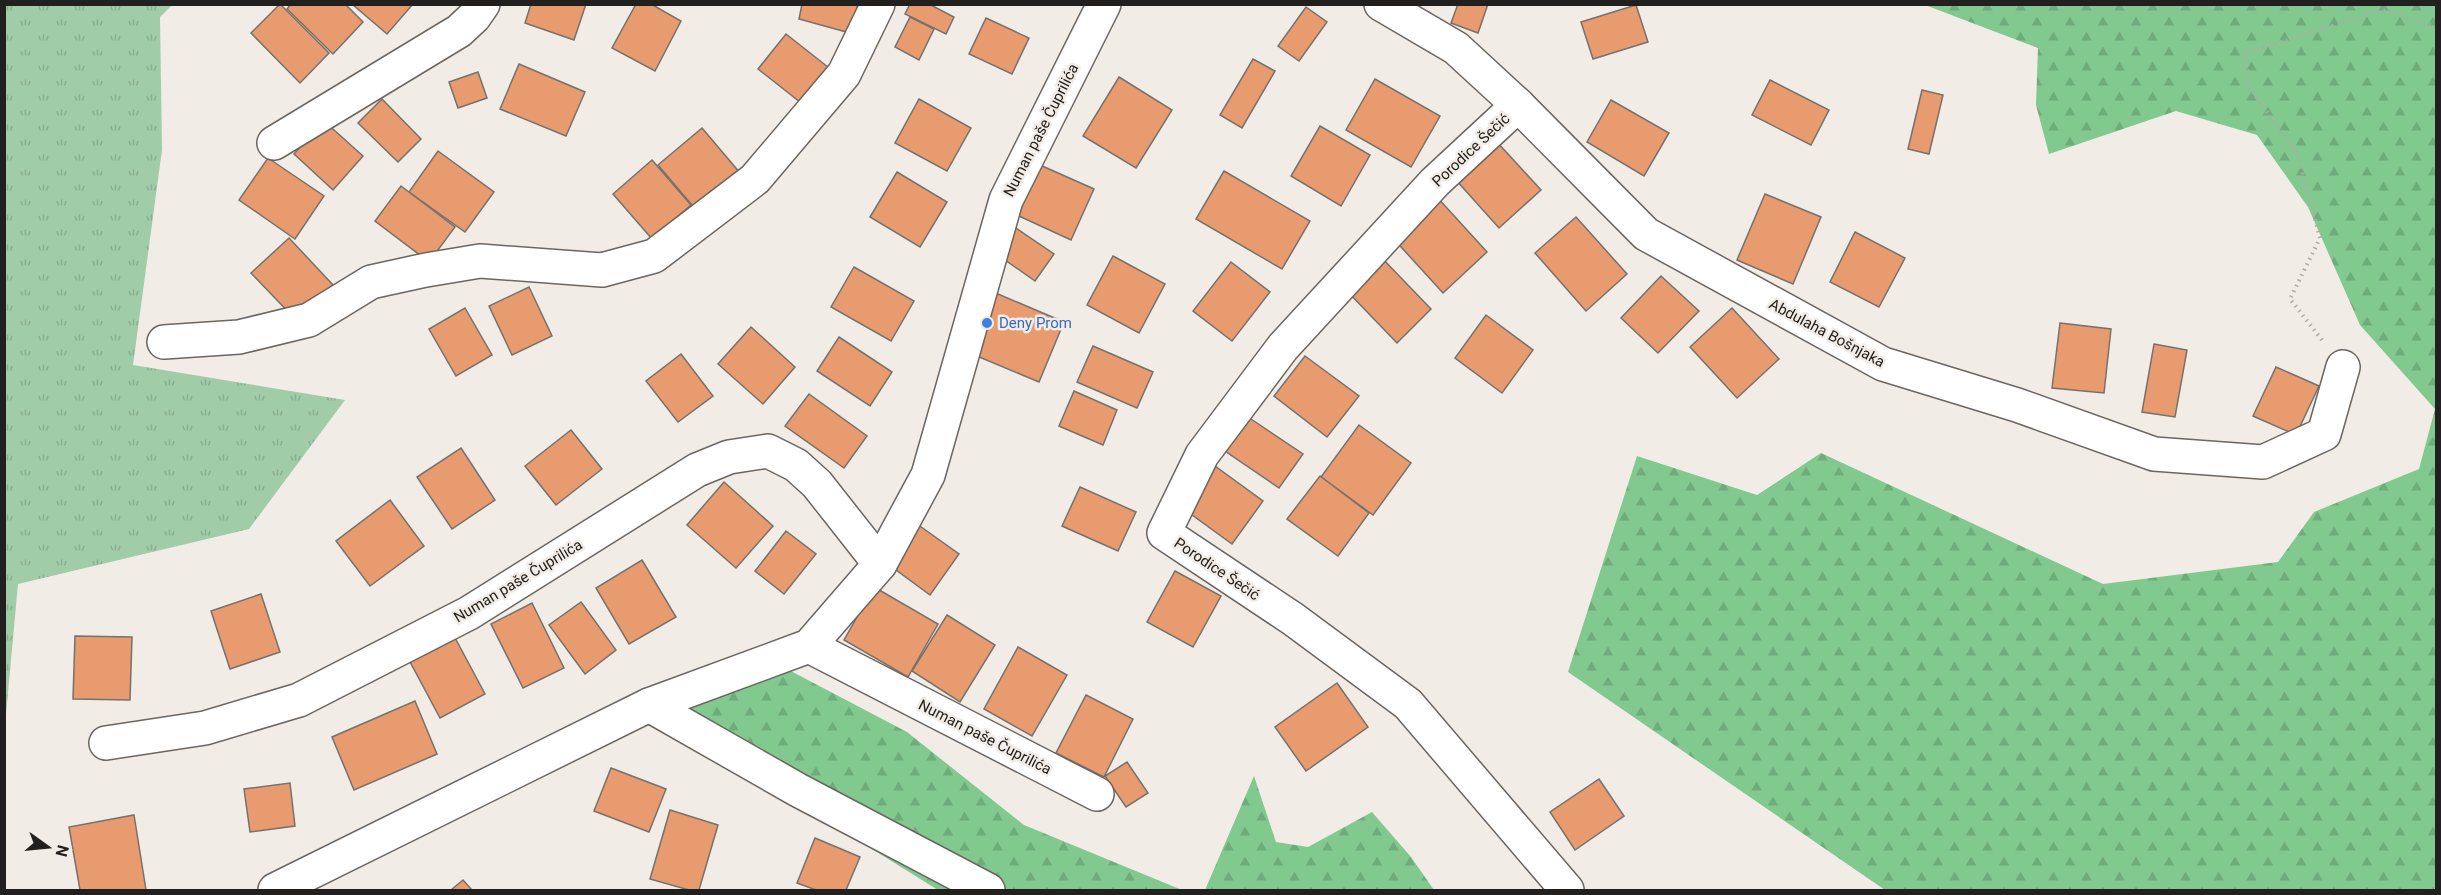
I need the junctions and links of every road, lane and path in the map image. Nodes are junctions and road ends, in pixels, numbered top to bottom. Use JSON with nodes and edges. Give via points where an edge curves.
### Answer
{"nodes":[{"id":1,"x":483,"y":4,"type":"edge"},
{"id":2,"x":878,"y":4,"type":"edge"},
{"id":3,"x":1104,"y":4,"type":"edge"},
{"id":4,"x":1381,"y":4,"type":"edge"},
{"id":5,"x":2436,"y":27,"type":"edge"},
{"id":6,"x":1518,"y":105,"type":"junction"},
{"id":7,"x":274,"y":144,"type":"dead end"},
{"id":8,"x":164,"y":342,"type":"dead end"},
{"id":9,"x":2343,"y":367,"type":"joint"},
{"id":10,"x":880,"y":564,"type":"junction"},
{"id":11,"x":809,"y":646,"type":"junction"},
{"id":12,"x":649,"y":705,"type":"junction"},
{"id":13,"x":106,"y":743,"type":"dead end"},
{"id":14,"x":1097,"y":794,"type":"dead end"},
{"id":15,"x":274,"y":891,"type":"edge"},
{"id":16,"x":988,"y":891,"type":"edge"},
{"id":17,"x":1567,"y":891,"type":"edge"}],
"edges":[{"from":1,"to":7,"type":"street","via":[[459,31]]},
{"from":2,"to":8,"type":"street","via":[[844,74],[755,179],[654,256],[602,270],[480,261],[426,270],[371,282],[309,320],[239,337]]},
{"from":3,"to":10,"type":"street","name":"Numan paše Čuprilića","via":[[1006,200],[928,476]]},
{"from":4,"to":6,"type":"street","name":"Abdulaha Bošnjaka","via":[[1456,48]]},
{"from":5,"to":9,"type":"path","via":[[2382,10],[2246,53],[2248,85],[2298,155],[2320,238],[2290,299]]},
{"from":6,"to":9,"type":"street","name":"Abdulaha Bošnjaka","via":[[1646,234],[1784,311],[1883,364],[2017,405],[2154,454],[2263,462],[2324,434]]},
{"from":6,"to":17,"type":"street","name":"Porodice Šečić","via":[[1436,182],[1283,346],[1202,456],[1164,533],[1293,619],[1408,704]]},
{"from":10,"to":11,"type":"street","name":"Numan paše Čuprilića"},
{"from":10,"to":13,"type":"street","name":"Numan paše Čuprilića","via":[[817,484],[796,465],[768,451],[729,457],[697,470],[469,613],[299,700],[205,728]]},
{"from":11,"to":12,"type":"street","name":"Numan paše Čuprilića"},
{"from":11,"to":14,"type":"street","name":"Numan paše Čuprilića"},
{"from":12,"to":15,"type":"street","name":"Numan paše Čuprilića"},
{"from":12,"to":16,"type":"street"}]}
